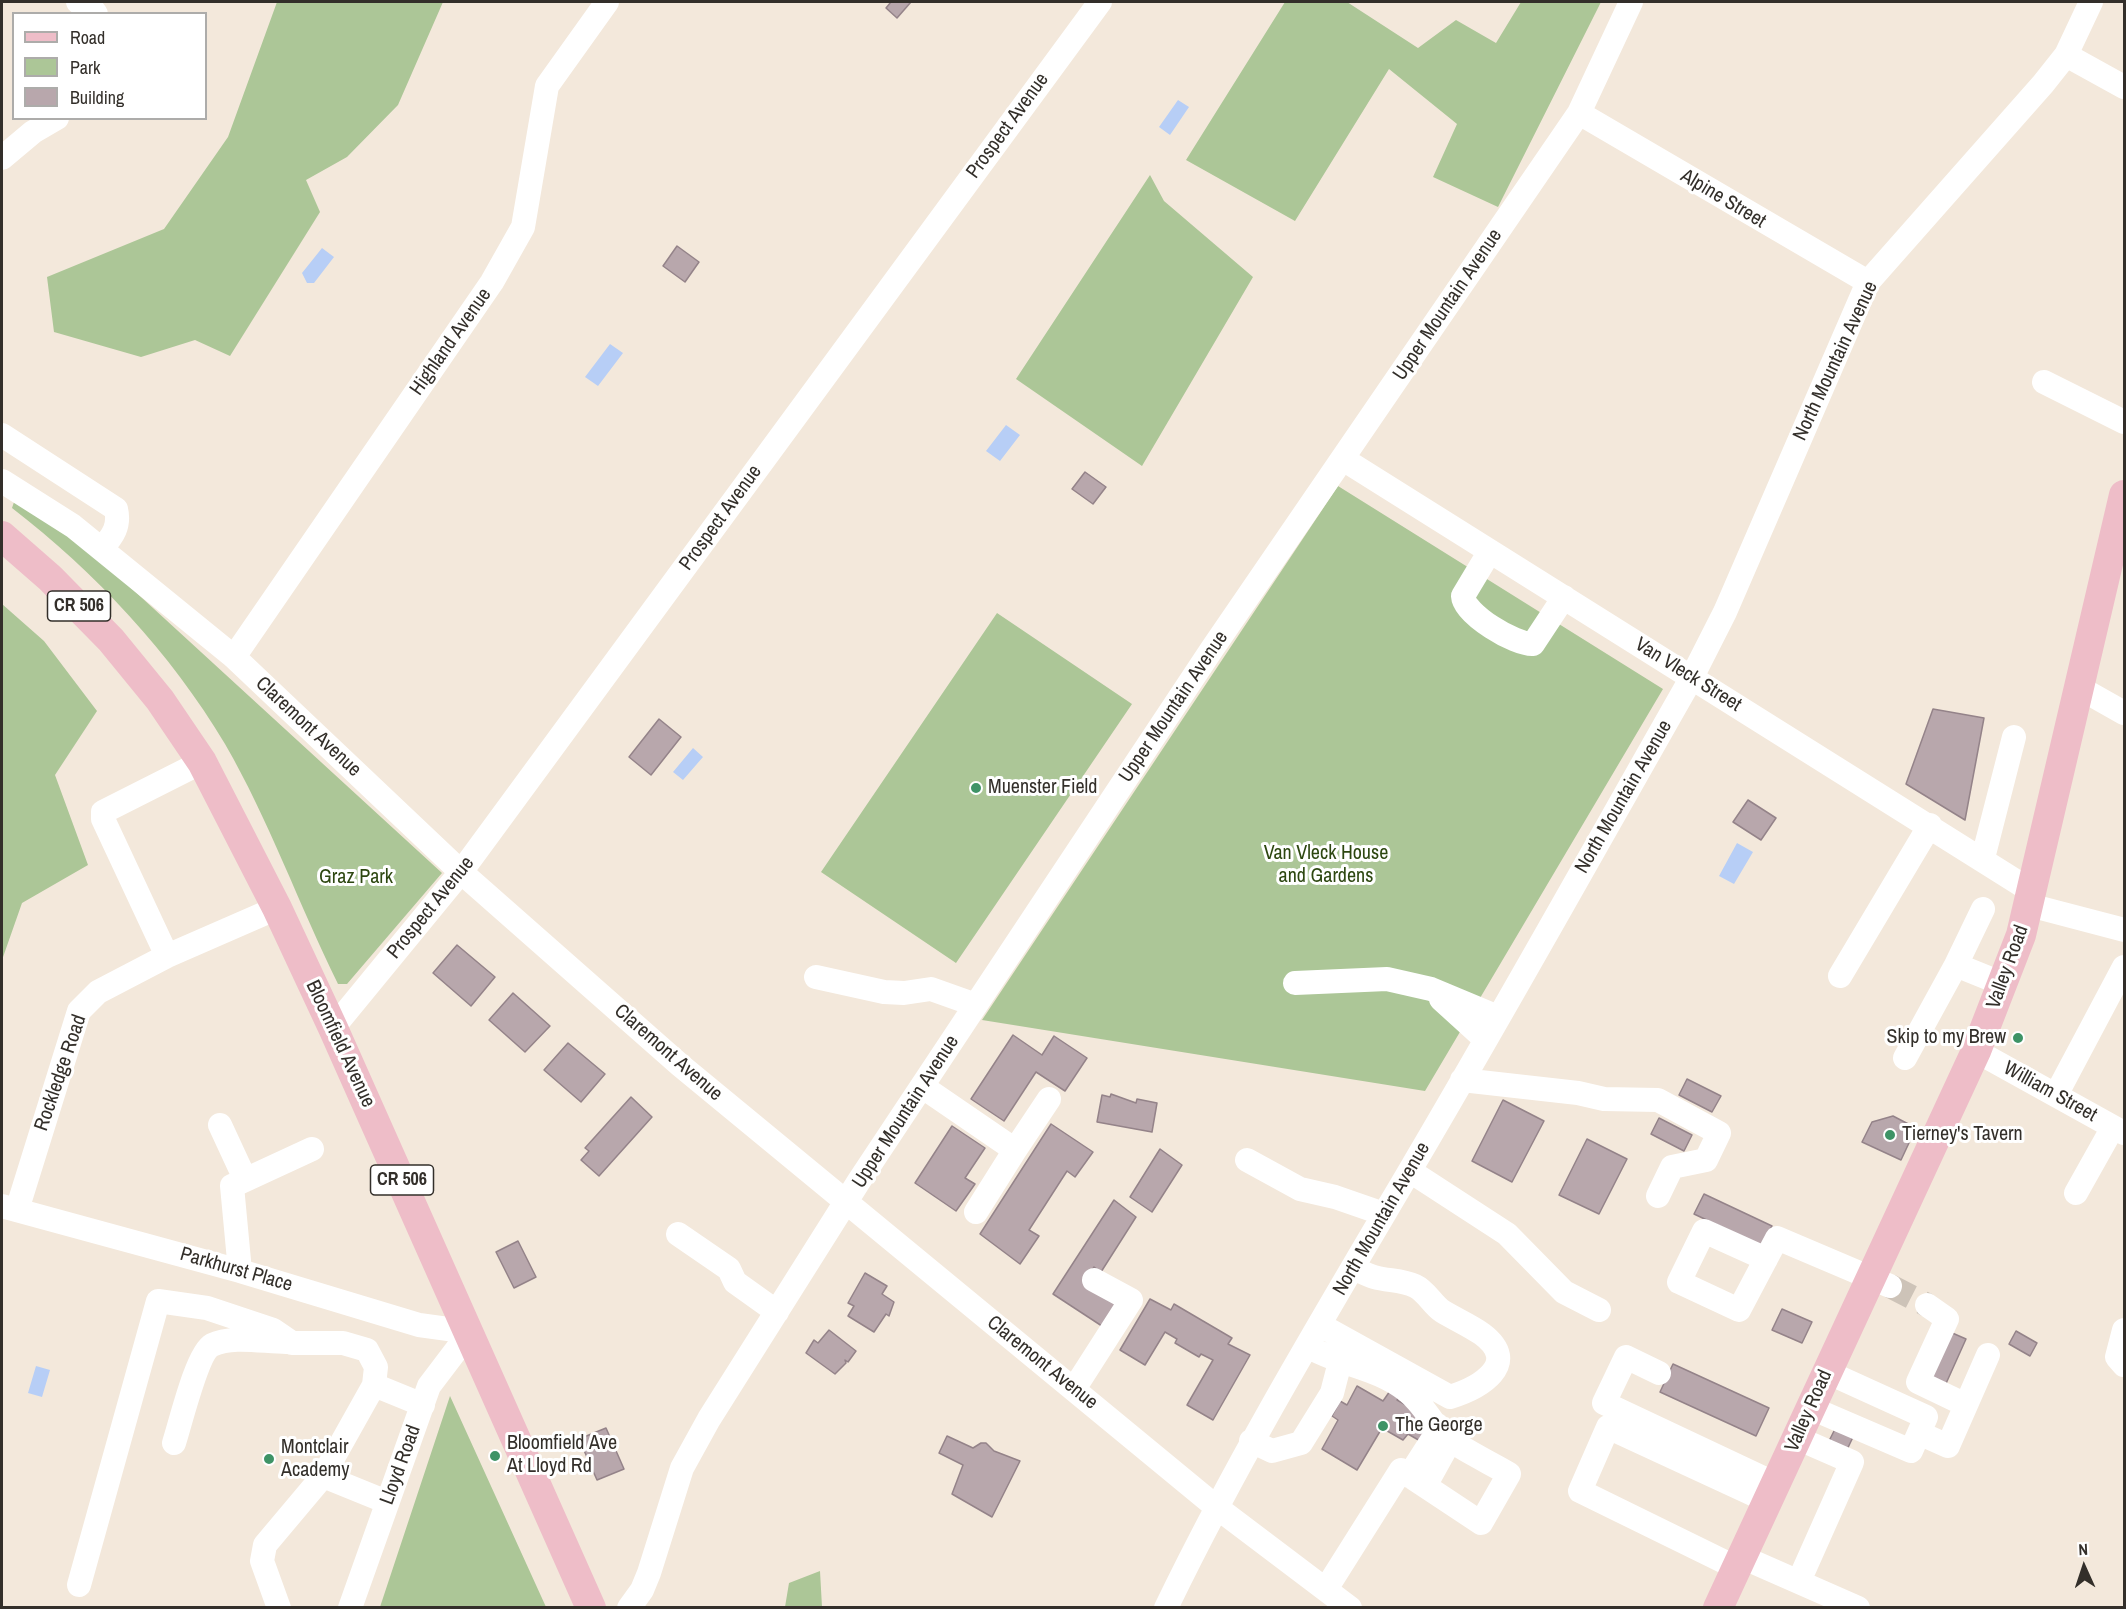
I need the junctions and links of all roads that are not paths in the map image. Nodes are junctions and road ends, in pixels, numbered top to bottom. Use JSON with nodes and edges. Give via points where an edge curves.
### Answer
{"nodes":[{"id":1,"x":607,"y":2,"type":"edge"},
{"id":2,"x":1100,"y":2,"type":"edge"},
{"id":3,"x":1631,"y":2,"type":"edge"},
{"id":4,"x":2091,"y":2,"type":"edge"},
{"id":5,"x":2066,"y":55,"type":"junction"},
{"id":6,"x":2124,"y":87,"type":"edge"},
{"id":7,"x":1579,"y":113,"type":"junction"},
{"id":8,"x":54,"y":120,"type":"edge"},
{"id":9,"x":2,"y":158,"type":"edge"},
{"id":10,"x":1868,"y":282,"type":"junction"},
{"id":11,"x":2044,"y":382,"type":"dead end"},
{"id":12,"x":2124,"y":422,"type":"edge"},
{"id":13,"x":2,"y":435,"type":"edge"},
{"id":14,"x":1343,"y":459,"type":"junction"},
{"id":15,"x":4,"y":484,"type":"edge"},
{"id":16,"x":2124,"y":495,"type":"edge"},
{"id":17,"x":2,"y":536,"type":"edge"},
{"id":18,"x":102,"y":548,"type":"junction"},
{"id":19,"x":1490,"y":551,"type":"junction"},
{"id":20,"x":1564,"y":597,"type":"junction"},
{"id":21,"x":234,"y":657,"type":"junction"},
{"id":22,"x":1692,"y":677,"type":"junction"},
{"id":23,"x":2078,"y":687,"type":"junction"},
{"id":24,"x":2124,"y":713,"type":"edge"},
{"id":25,"x":2014,"y":737,"type":"dead end"},
{"id":26,"x":202,"y":762,"type":"junction"},
{"id":27,"x":1930,"y":825,"type":"junction"},
{"id":28,"x":1983,"y":858,"type":"junction"},
{"id":29,"x":461,"y":872,"type":"junction"},
{"id":30,"x":2031,"y":898,"type":"junction"},
{"id":31,"x":277,"y":908,"type":"junction"},
{"id":32,"x":1983,"y":909,"type":"dead end"},
{"id":33,"x":2124,"y":930,"type":"edge"},
{"id":34,"x":167,"y":956,"type":"junction"},
{"id":35,"x":1956,"y":965,"type":"junction"},
{"id":36,"x":2124,"y":967,"type":"edge"},
{"id":37,"x":1840,"y":976,"type":"dead end"},
{"id":38,"x":816,"y":977,"type":"dead end"},
{"id":39,"x":1295,"y":983,"type":"dead end"},
{"id":40,"x":2003,"y":984,"type":"junction"},
{"id":41,"x":1431,"y":988,"type":"junction"},
{"id":42,"x":976,"y":1005,"type":"junction"},
{"id":43,"x":1498,"y":1017,"type":"junction"},
{"id":44,"x":333,"y":1028,"type":"junction"},
{"id":45,"x":1485,"y":1039,"type":"junction"},
{"id":46,"x":1976,"y":1051,"type":"junction"},
{"id":47,"x":1905,"y":1058,"type":"dead end"},
{"id":48,"x":1462,"y":1080,"type":"junction"},
{"id":49,"x":923,"y":1087,"type":"junction"},
{"id":50,"x":2056,"y":1095,"type":"junction"},
{"id":51,"x":1049,"y":1099,"type":"dead end"},
{"id":52,"x":220,"y":1125,"type":"dead end"},
{"id":53,"x":2119,"y":1130,"type":"edge"},
{"id":54,"x":312,"y":1149,"type":"dead end"},
{"id":55,"x":1015,"y":1150,"type":"junction"},
{"id":56,"x":1247,"y":1160,"type":"dead end"},
{"id":57,"x":1410,"y":1171,"type":"junction"},
{"id":58,"x":245,"y":1179,"type":"junction"},
{"id":59,"x":2076,"y":1193,"type":"dead end"},
{"id":60,"x":1658,"y":1196,"type":"dead end"},
{"id":61,"x":846,"y":1203,"type":"junction"},
{"id":62,"x":9,"y":1208,"type":"edge"},
{"id":63,"x":976,"y":1212,"type":"dead end"},
{"id":64,"x":1384,"y":1214,"type":"junction"},
{"id":65,"x":678,"y":1234,"type":"dead end"},
{"id":66,"x":1766,"y":1259,"type":"dead end"},
{"id":67,"x":1353,"y":1268,"type":"junction"},
{"id":68,"x":240,"y":1271,"type":"junction"},
{"id":69,"x":1094,"y":1280,"type":"dead end"},
{"id":70,"x":1881,"y":1281,"type":"junction"},
{"id":71,"x":1927,"y":1305,"type":"tunnel mouth"},
{"id":72,"x":1599,"y":1310,"type":"dead end"},
{"id":73,"x":777,"y":1312,"type":"junction"},
{"id":74,"x":1320,"y":1325,"type":"junction"},
{"id":75,"x":2124,"y":1330,"type":"edge"},
{"id":76,"x":470,"y":1332,"type":"junction"},
{"id":77,"x":291,"y":1342,"type":"junction"},
{"id":78,"x":1307,"y":1346,"type":"junction"},
{"id":79,"x":1988,"y":1355,"type":"dead end"},
{"id":80,"x":2121,"y":1361,"type":"edge"},
{"id":81,"x":1340,"y":1362,"type":"junction"},
{"id":82,"x":1827,"y":1372,"type":"junction"},
{"id":83,"x":1659,"y":1373,"type":"dead end"},
{"id":84,"x":374,"y":1385,"type":"junction"},
{"id":85,"x":1074,"y":1389,"type":"junction"},
{"id":86,"x":423,"y":1405,"type":"junction"},
{"id":87,"x":1966,"y":1405,"type":"junction"},
{"id":88,"x":1811,"y":1408,"type":"junction"},
{"id":89,"x":1444,"y":1432,"type":"junction"},
{"id":90,"x":1919,"y":1433,"type":"junction"},
{"id":91,"x":1797,"y":1438,"type":"junction"},
{"id":92,"x":1251,"y":1441,"type":"junction"},
{"id":93,"x":174,"y":1443,"type":"dead end"},
{"id":94,"x":323,"y":1476,"type":"junction"},
{"id":95,"x":1417,"y":1481,"type":"junction"},
{"id":96,"x":1772,"y":1493,"type":"junction"},
{"id":97,"x":387,"y":1503,"type":"junction"},
{"id":98,"x":1215,"y":1506,"type":"junction"},
{"id":99,"x":1740,"y":1562,"type":"junction"},
{"id":100,"x":1799,"y":1581,"type":"junction"},
{"id":101,"x":79,"y":1585,"type":"dead end"},
{"id":102,"x":1326,"y":1589,"type":"junction"},
{"id":103,"x":279,"y":1608,"type":"edge"},
{"id":104,"x":350,"y":1608,"type":"edge"},
{"id":105,"x":591,"y":1608,"type":"edge"},
{"id":106,"x":629,"y":1608,"type":"edge"},
{"id":107,"x":1166,"y":1608,"type":"edge"},
{"id":108,"x":1350,"y":1608,"type":"edge"},
{"id":109,"x":1718,"y":1608,"type":"edge"},
{"id":110,"x":1858,"y":1608,"type":"edge"}],
"edges":[{"from":1,"to":21,"type":"street","name":"Highland Avenue","via":[[546,86],[523,227],[492,282]]},
{"from":2,"to":29,"type":"street","name":"Prospect Avenue"},
{"from":3,"to":7,"type":"street","name":"Upper Mountain Avenue"},
{"from":4,"to":5,"type":"street","name":"North Mountain Avenue"},
{"from":5,"to":6,"type":"street"},
{"from":5,"to":10,"type":"street","name":"North Mountain Avenue"},
{"from":7,"to":10,"type":"street","name":"Alpine Street"},
{"from":7,"to":14,"type":"street","name":"Upper Mountain Avenue"},
{"from":8,"to":9,"type":"street"},
{"from":10,"to":22,"type":"street","name":"North Mountain Avenue","via":[[1725,612]]},
{"from":11,"to":12,"type":"street"},
{"from":13,"to":18,"type":"street","via":[[116,509],[115,533]]},
{"from":14,"to":19,"type":"street","name":"Van Vleck Street"},
{"from":14,"to":42,"type":"street","name":"Upper Mountain Avenue"},
{"from":15,"to":18,"type":"street","name":"Claremont Avenue"},
{"from":16,"to":23,"type":"main road","name":"Valley Road"},
{"from":17,"to":26,"type":"main road","name":"Bloomfield Avenue","number":"CR 506","via":[[111,640],[160,700]]},
{"from":18,"to":21,"type":"street","name":"Claremont Avenue"},
{"from":19,"to":20,"type":"street","name":"Van Vleck Street"},
{"from":19,"to":20,"type":"street","via":[[1463,596],[1463,603],[1499,631],[1520,643],[1533,644]]},
{"from":20,"to":22,"type":"street","name":"Van Vleck Street"},
{"from":21,"to":29,"type":"street","name":"Claremont Avenue"},
{"from":22,"to":27,"type":"street","name":"Van Vleck Street"},
{"from":22,"to":43,"type":"street","name":"North Mountain Avenue"},
{"from":23,"to":24,"type":"street"},
{"from":23,"to":30,"type":"main road","name":"Valley Road"},
{"from":25,"to":28,"type":"street"},
{"from":26,"to":31,"type":"main road","name":"Bloomfield Avenue","number":"CR 506"},
{"from":26,"to":34,"type":"street","via":[[103,812]]},
{"from":27,"to":28,"type":"street","name":"Van Vleck Street"},
{"from":27,"to":37,"type":"street"},
{"from":28,"to":30,"type":"street","name":"Van Vleck Street"},
{"from":29,"to":44,"type":"street","name":"Prospect Avenue"},
{"from":29,"to":61,"type":"street","name":"Claremont Avenue","via":[[680,1065]]},
{"from":30,"to":33,"type":"street","name":"Van Vleck Street"},
{"from":30,"to":40,"type":"main road","name":"Valley Road"},
{"from":31,"to":34,"type":"street","name":"Rockledge Road"},
{"from":31,"to":44,"type":"main road","name":"Bloomfield Avenue","number":"CR 506"},
{"from":32,"to":35,"type":"street"},
{"from":34,"to":62,"type":"street","name":"Rockledge Road","via":[[98,992],[79,1011]]},
{"from":35,"to":40,"type":"street"},
{"from":35,"to":47,"type":"street"},
{"from":36,"to":50,"type":"street"},
{"from":38,"to":42,"type":"street","via":[[884,992],[931,989]]},
{"from":39,"to":41,"type":"street","via":[[1387,979]]},
{"from":40,"to":46,"type":"main road","name":"Valley Road"},
{"from":41,"to":43,"type":"street"},
{"from":41,"to":45,"type":"street"},
{"from":42,"to":49,"type":"street","name":"Upper Mountain Avenue"},
{"from":43,"to":45,"type":"street","name":"North Mountain Avenue"},
{"from":44,"to":76,"type":"main road","name":"Bloomfield Avenue","number":"CR 506"},
{"from":45,"to":48,"type":"street","name":"North Mountain Avenue"},
{"from":46,"to":50,"type":"street","name":"William Street"},
{"from":46,"to":70,"type":"main road","name":"Valley Road"},
{"from":48,"to":57,"type":"street","name":"North Mountain Avenue"},
{"from":48,"to":60,"type":"street","via":[[1578,1092],[1604,1099],[1658,1100],[1719,1133],[1706,1160],[1672,1167]]},
{"from":49,"to":55,"type":"street"},
{"from":49,"to":61,"type":"street","name":"Upper Mountain Avenue"},
{"from":50,"to":53,"type":"street","name":"William Street"},
{"from":51,"to":55,"type":"street"},
{"from":52,"to":58,"type":"street"},
{"from":53,"to":59,"type":"street"},
{"from":54,"to":58,"type":"street"},
{"from":55,"to":63,"type":"street"},
{"from":56,"to":64,"type":"street","via":[[1300,1190]]},
{"from":57,"to":64,"type":"street","name":"North Mountain Avenue"},
{"from":57,"to":72,"type":"street","via":[[1507,1234],[1564,1292]]},
{"from":58,"to":68,"type":"street","via":[[232,1186]]},
{"from":61,"to":73,"type":"street","name":"Upper Mountain Avenue"},
{"from":61,"to":85,"type":"street","name":"Claremont Avenue"},
{"from":62,"to":68,"type":"street","name":"Parkhurst Place"},
{"from":64,"to":67,"type":"street","name":"North Mountain Avenue"},
{"from":65,"to":73,"type":"street","via":[[729,1269],[735,1282]]},
{"from":66,"to":70,"type":"street","via":[[1777,1238]]},
{"from":67,"to":74,"type":"street","name":"North Mountain Avenue"},
{"from":67,"to":74,"type":"street","via":[[1418,1288],[1439,1309],[1482,1334],[1494,1346],[1498,1359],[1493,1372],[1482,1384],[1450,1397]]},
{"from":68,"to":76,"type":"street","name":"Parkhurst Place","via":[[419,1325]]},
{"from":69,"to":85,"type":"street","via":[[1131,1300]]},
{"from":70,"to":82,"type":"main road","name":"Valley Road"},
{"from":71,"to":87,"type":"street","via":[[1947,1319],[1918,1382]]},
{"from":73,"to":106,"type":"street","name":"Upper Mountain Avenue","via":[[693,1445],[682,1468],[650,1573]]},
{"from":74,"to":78,"type":"street","name":"North Mountain Avenue"},
{"from":75,"to":80,"type":"street"},
{"from":76,"to":86,"type":"street","name":"Lloyd Road","via":[[429,1386]]},
{"from":76,"to":105,"type":"main road","name":"Bloomfield Avenue","number":"CR 506"},
{"from":77,"to":84,"type":"street","via":[[343,1343],[367,1350],[376,1367]]},
{"from":77,"to":93,"type":"street","via":[[223,1341],[209,1346]]},
{"from":77,"to":101,"type":"street","via":[[273,1330],[207,1308],[158,1301]]},
{"from":78,"to":81,"type":"street"},
{"from":78,"to":92,"type":"street","name":"North Mountain Avenue"},
{"from":79,"to":87,"type":"street"},
{"from":81,"to":89,"type":"street","via":[[1366,1367],[1406,1390]]},
{"from":81,"to":92,"type":"street","via":[[1332,1394],[1301,1443],[1272,1451]]},
{"from":82,"to":88,"type":"main road","name":"Valley Road"},
{"from":82,"to":90,"type":"street","via":[[1926,1417]]},
{"from":83,"to":96,"type":"street","via":[[1626,1357],[1604,1403]]},
{"from":84,"to":86,"type":"street"},
{"from":84,"to":94,"type":"street"},
{"from":85,"to":98,"type":"street","name":"Claremont Avenue"},
{"from":86,"to":97,"type":"street","name":"Lloyd Road"},
{"from":87,"to":90,"type":"street","via":[[1947,1446]]},
{"from":88,"to":90,"type":"street","via":[[1911,1451]]},
{"from":88,"to":91,"type":"main road","name":"Valley Road"},
{"from":89,"to":95,"type":"street","via":[[1434,1437]]},
{"from":89,"to":95,"type":"street","via":[[1509,1474],[1481,1523]]},
{"from":91,"to":96,"type":"main road","name":"Valley Road"},
{"from":91,"to":100,"type":"street","via":[[1852,1462]]},
{"from":92,"to":98,"type":"street","name":"North Mountain Avenue"},
{"from":94,"to":97,"type":"street"},
{"from":94,"to":103,"type":"street","via":[[265,1545],[262,1561]]},
{"from":95,"to":102,"type":"street","via":[[1401,1470]]},
{"from":96,"to":99,"type":"main road","name":"Valley Road"},
{"from":96,"to":99,"type":"street","via":[[1608,1427],[1580,1491]]},
{"from":97,"to":104,"type":"street","name":"Lloyd Road"},
{"from":98,"to":102,"type":"street","name":"Claremont Avenue"},
{"from":98,"to":107,"type":"street","name":"North Mountain Avenue"},
{"from":99,"to":100,"type":"street"},
{"from":99,"to":109,"type":"main road","name":"Valley Road"},
{"from":100,"to":110,"type":"street"},
{"from":102,"to":108,"type":"street","name":"Claremont Avenue"}]}
